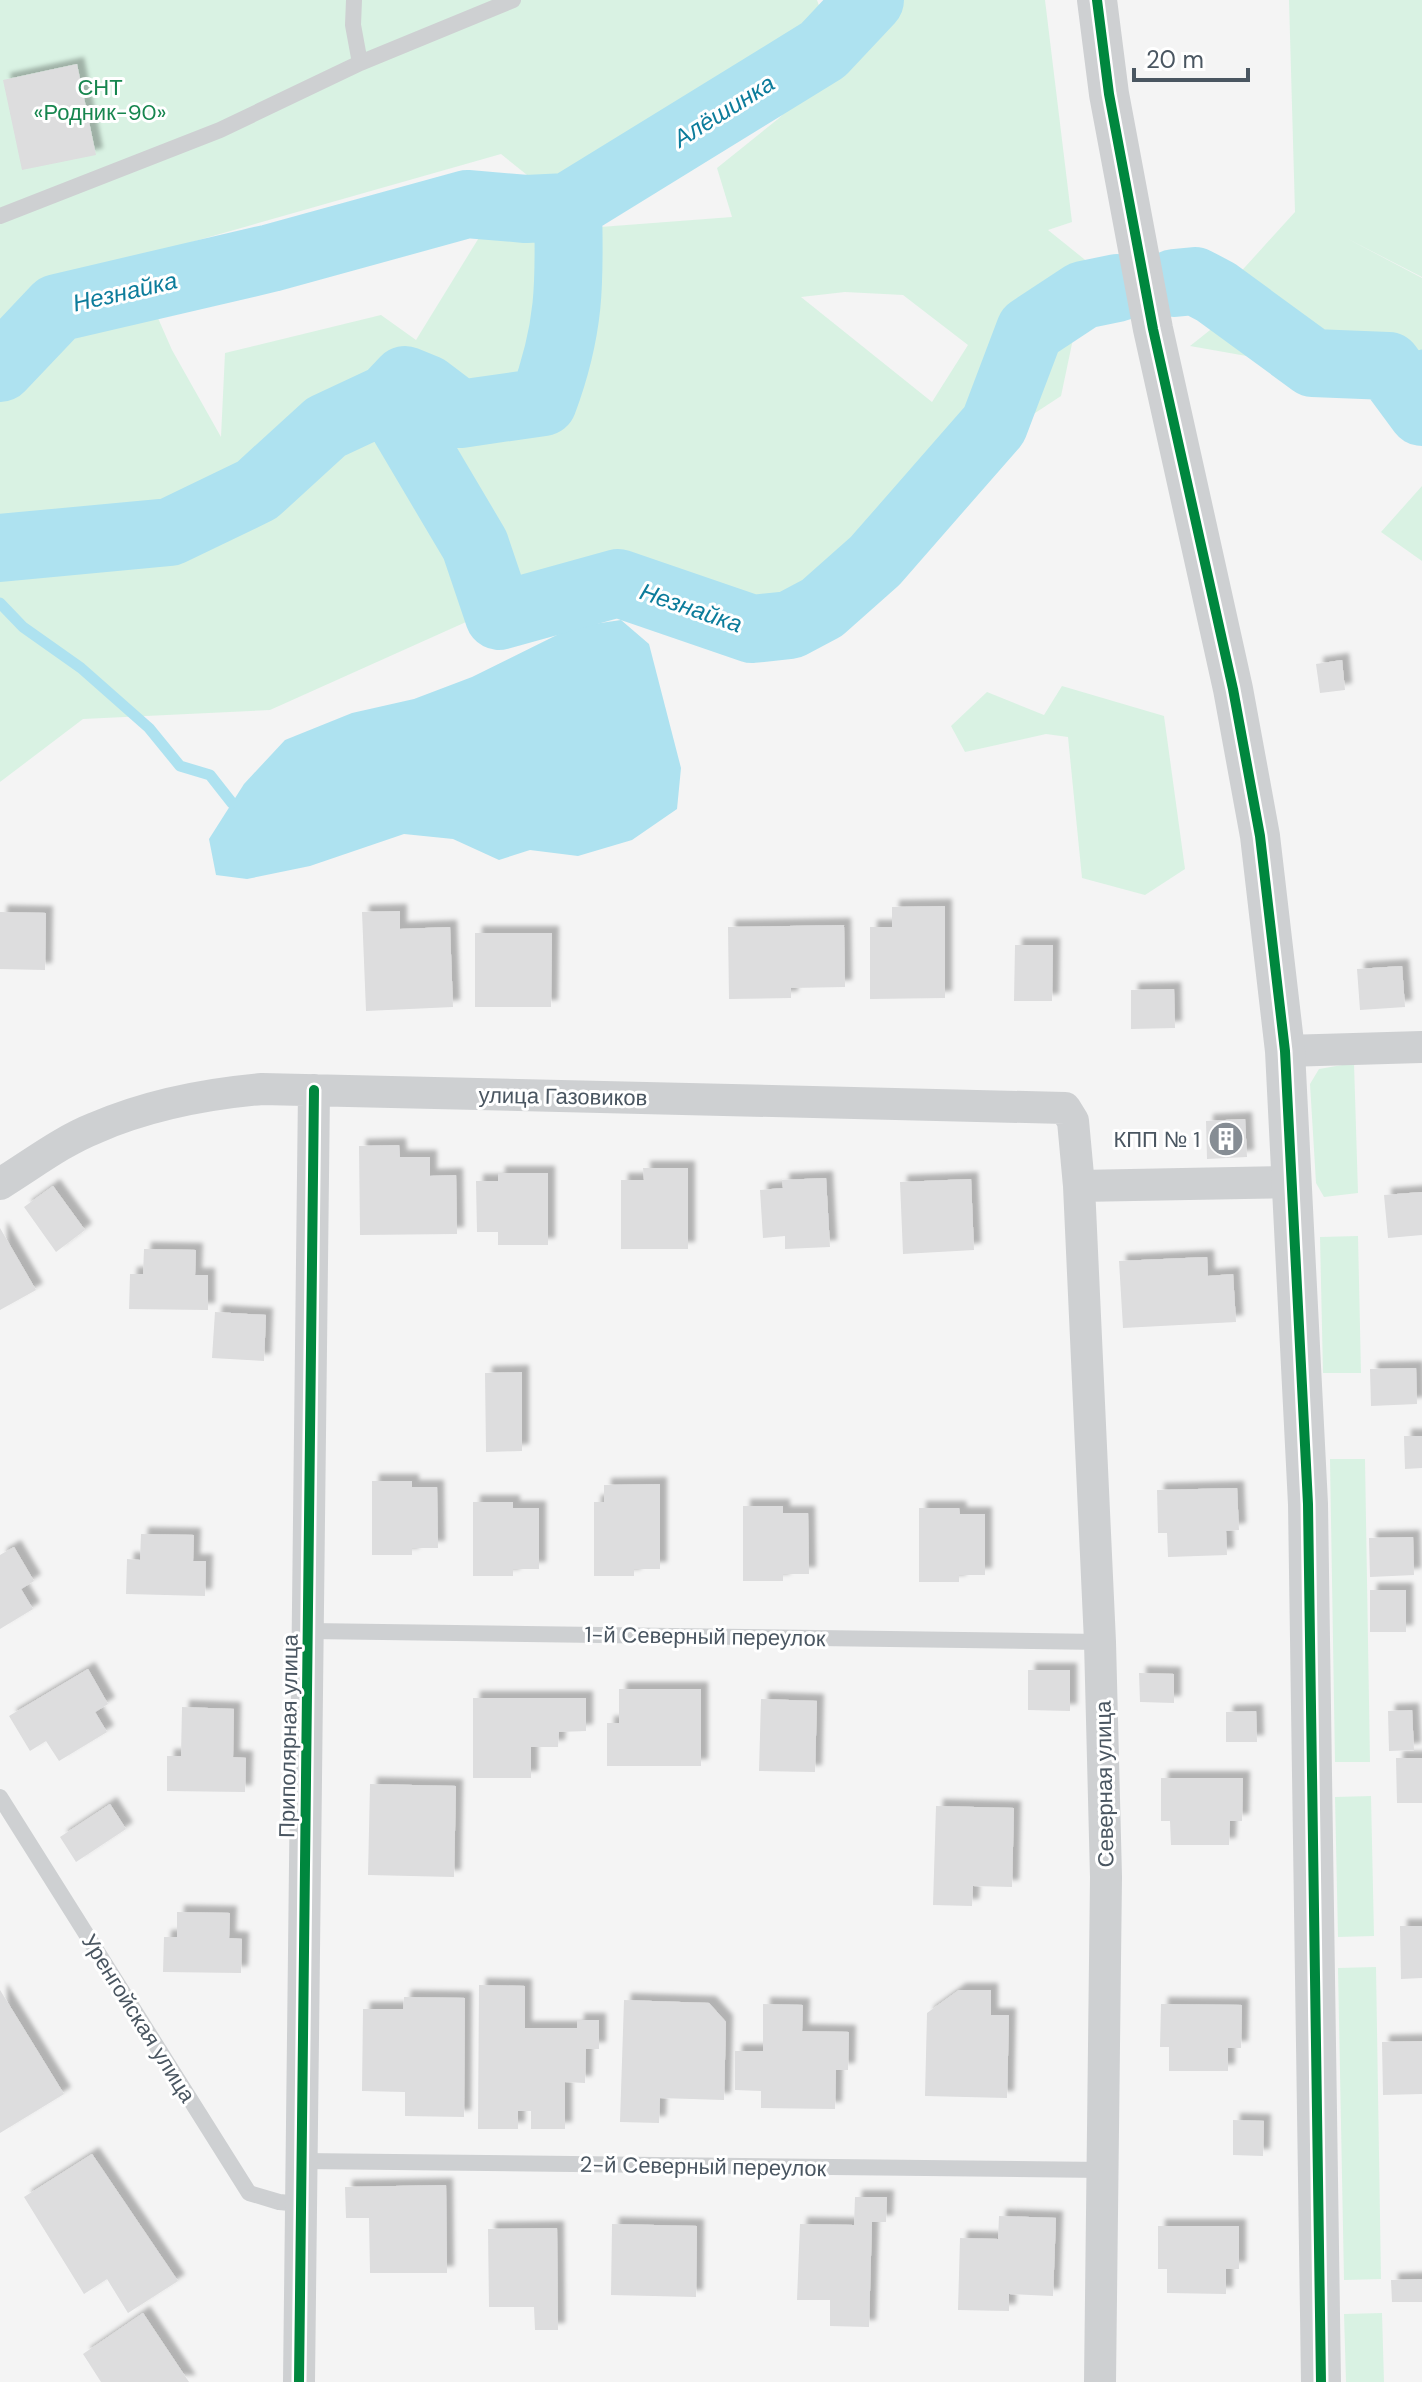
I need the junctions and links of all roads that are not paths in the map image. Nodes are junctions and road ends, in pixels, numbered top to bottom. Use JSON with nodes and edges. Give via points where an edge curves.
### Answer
{"nodes":[{"id":1,"x":354,"y":0,"type":"edge"},
{"id":2,"x":513,"y":0,"type":"edge"},
{"id":3,"x":1097,"y":0,"type":"edge"},
{"id":4,"x":360,"y":63,"type":"junction"},
{"id":5,"x":0,"y":216,"type":"edge"},
{"id":6,"x":1422,"y":1047,"type":"edge"},
{"id":7,"x":1285,"y":1051,"type":"junction"},
{"id":8,"x":314,"y":1090,"type":"junction"},
{"id":9,"x":1292,"y":1182,"type":"junction"},
{"id":10,"x":0,"y":1184,"type":"edge"},
{"id":11,"x":1079,"y":1186,"type":"junction"},
{"id":12,"x":310,"y":1631,"type":"junction"},
{"id":13,"x":1100,"y":1642,"type":"junction"},
{"id":14,"x":0,"y":1797,"type":"edge"},
{"id":15,"x":302,"y":2161,"type":"junction"},
{"id":16,"x":1104,"y":2170,"type":"junction"},
{"id":17,"x":301,"y":2204,"type":"junction"},
{"id":18,"x":299,"y":2382,"type":"edge"},
{"id":19,"x":1100,"y":2382,"type":"edge"},
{"id":20,"x":1321,"y":2382,"type":"edge"}],
"edges":[{"from":1,"to":4,"type":"lane"},
{"from":2,"to":4,"type":"lane"},
{"from":3,"to":7,"type":"street","via":[[1109,94],[1158,352],[1257,821]]},
{"from":4,"to":5,"type":"lane","via":[[256,115]]},
{"from":6,"to":7,"type":"street"},
{"from":7,"to":9,"type":"street"},
{"from":8,"to":10,"type":"street","name":"улица Газовиков","via":[[217,1093],[172,1103],[94,1128]]},
{"from":8,"to":11,"type":"street","name":"улица Газовиков","via":[[1065,1108],[1073,1121]]},
{"from":8,"to":12,"type":"street","name":"Приполярная улица"},
{"from":9,"to":11,"type":"street"},
{"from":9,"to":20,"type":"street","via":[[1308,1504]]},
{"from":11,"to":13,"type":"street","name":"Северная улица"},
{"from":12,"to":13,"type":"lane","name":"1-й Северный переулок"},
{"from":12,"to":15,"type":"street","name":"Приполярная улица"},
{"from":13,"to":16,"type":"street","name":"Северная улица","via":[[1106,1877]]},
{"from":14,"to":17,"type":"lane","name":"Уренгойская улица","via":[[249,2193]]},
{"from":15,"to":16,"type":"lane","name":"2-й Северный переулок"},
{"from":15,"to":17,"type":"street","name":"Приполярная улица"},
{"from":16,"to":19,"type":"street","name":"Северная улица"},
{"from":17,"to":18,"type":"street","name":"Приполярная улица"}]}
